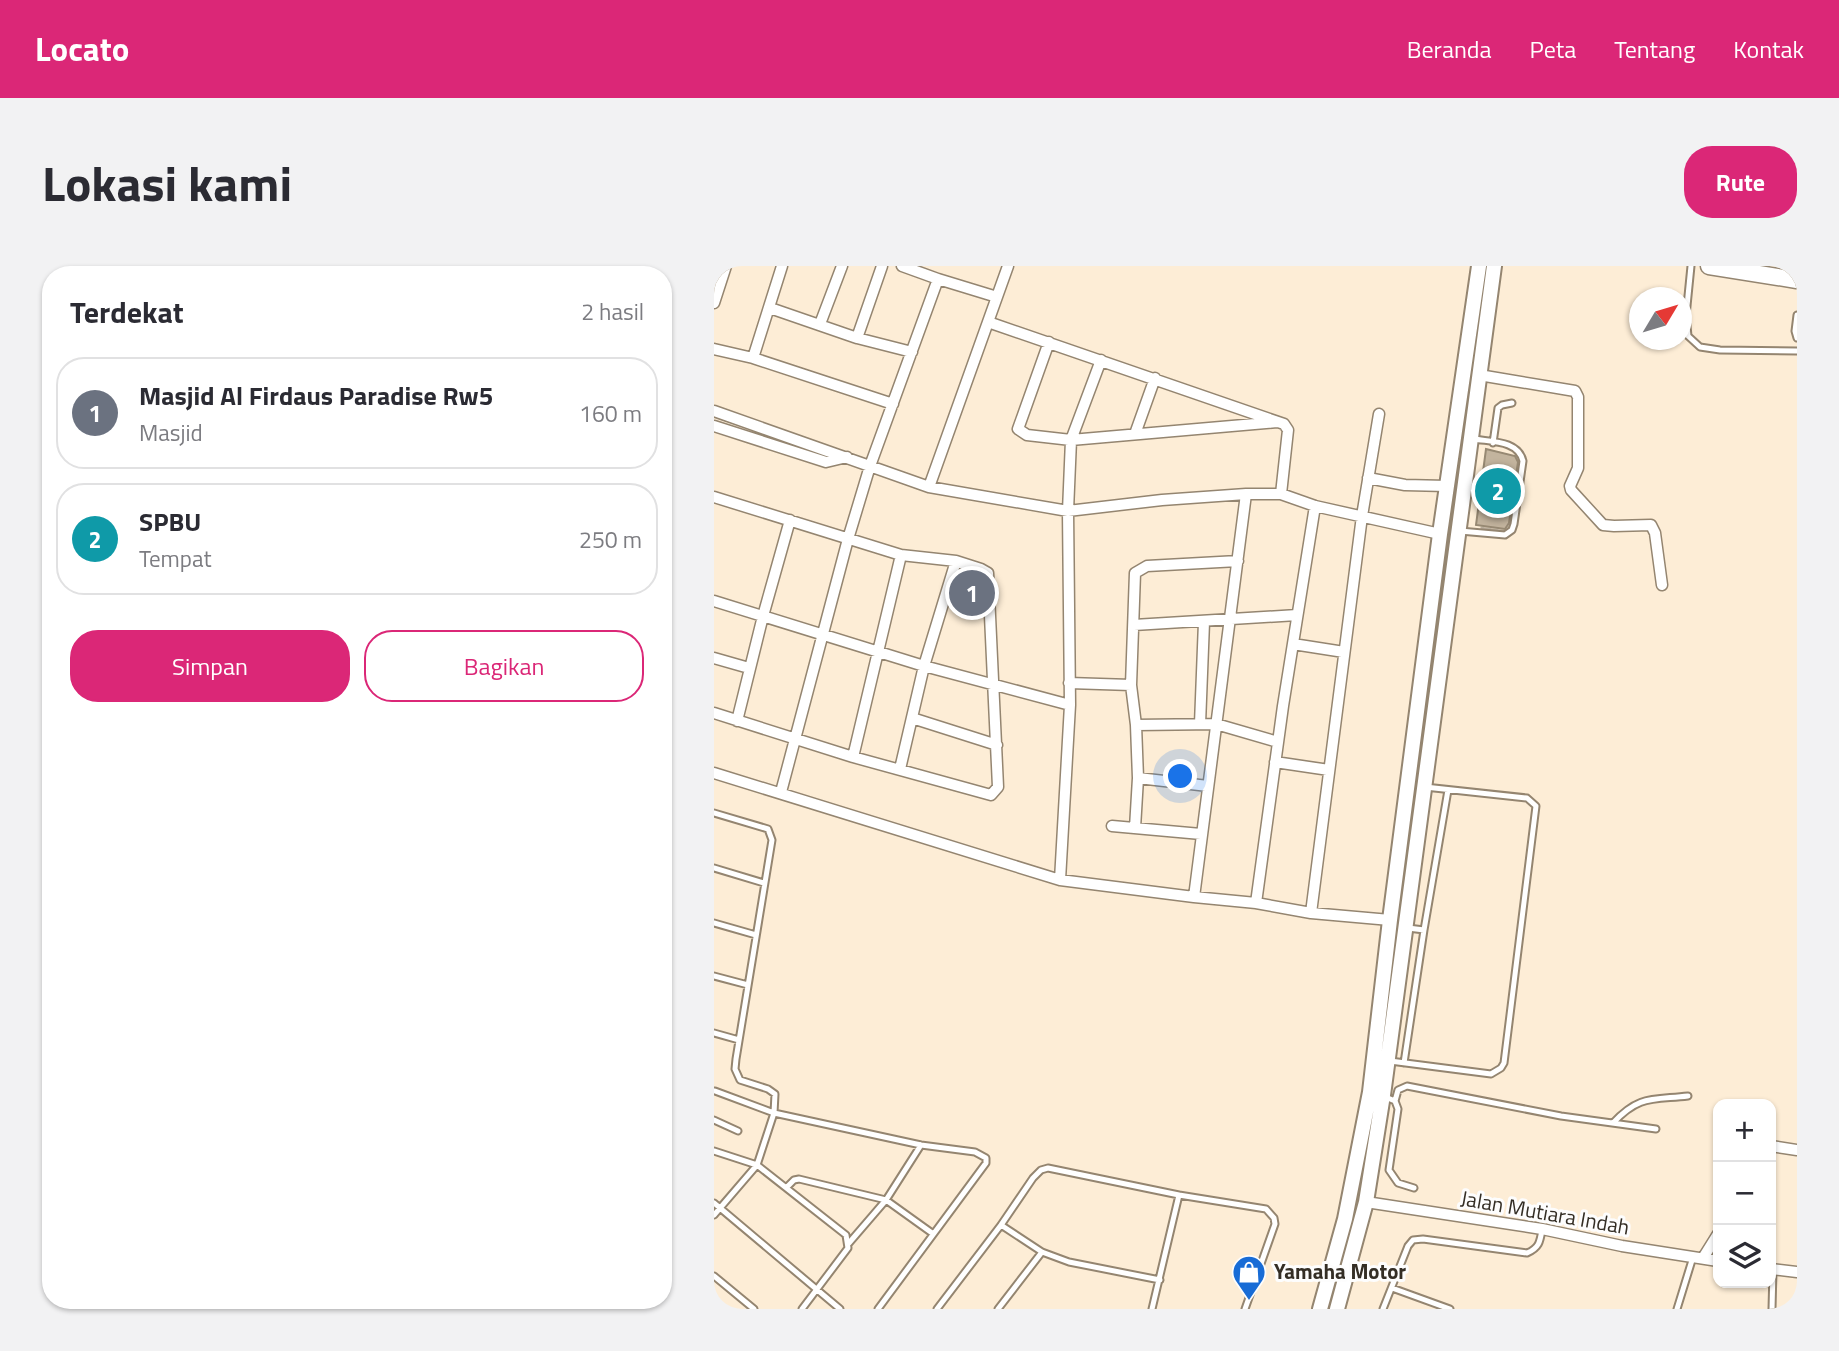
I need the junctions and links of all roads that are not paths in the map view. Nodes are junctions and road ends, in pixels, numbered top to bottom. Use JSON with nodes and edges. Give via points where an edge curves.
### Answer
{"nodes":[{"id":1,"x":726,"y":266,"type":"edge"},
{"id":2,"x":782,"y":266,"type":"edge"},
{"id":3,"x":842,"y":266,"type":"edge"},
{"id":4,"x":882,"y":266,"type":"edge"},
{"id":5,"x":902,"y":266,"type":"edge"},
{"id":6,"x":1008,"y":266,"type":"edge"},
{"id":7,"x":1479,"y":266,"type":"edge"},
{"id":8,"x":1494,"y":266,"type":"edge"},
{"id":9,"x":1691,"y":266,"type":"edge"},
{"id":10,"x":1709,"y":266,"type":"edge"},
{"id":11,"x":938,"y":279,"type":"junction"},
{"id":12,"x":1797,"y":280,"type":"edge"},
{"id":13,"x":997,"y":297,"type":"junction"},
{"id":14,"x":714,"y":303,"type":"edge"},
{"id":15,"x":770,"y":308,"type":"junction"},
{"id":16,"x":1797,"y":315,"type":"edge"},
{"id":17,"x":988,"y":322,"type":"junction"},
{"id":18,"x":820,"y":324,"type":"junction"},
{"id":19,"x":857,"y":338,"type":"junction"},
{"id":20,"x":1797,"y":338,"type":"edge"},
{"id":21,"x":1049,"y":342,"type":"junction"},
{"id":22,"x":714,"y":349,"type":"edge"},
{"id":23,"x":1797,"y":351,"type":"edge"},
{"id":24,"x":912,"y":352,"type":"junction"},
{"id":25,"x":753,"y":358,"type":"junction"},
{"id":26,"x":1101,"y":360,"type":"junction"},
{"id":27,"x":1479,"y":375,"type":"junction"},
{"id":28,"x":1155,"y":378,"type":"junction"},
{"id":29,"x":1512,"y":403,"type":"dead end"},
{"id":30,"x":892,"y":404,"type":"junction"},
{"id":31,"x":1458,"y":407,"type":"junction"},
{"id":32,"x":1475,"y":408,"type":"junction"},
{"id":33,"x":714,"y":411,"type":"edge"},
{"id":34,"x":1379,"y":414,"type":"dead end"},
{"id":35,"x":1281,"y":422,"type":"junction"},
{"id":36,"x":714,"y":426,"type":"edge"},
{"id":37,"x":1135,"y":434,"type":"junction"},
{"id":38,"x":1471,"y":439,"type":"junction"},
{"id":39,"x":1071,"y":440,"type":"junction"},
{"id":40,"x":1493,"y":443,"type":"junction"},
{"id":41,"x":847,"y":457,"type":"junction"},
{"id":42,"x":870,"y":466,"type":"junction"},
{"id":43,"x":1368,"y":478,"type":"junction"},
{"id":44,"x":1447,"y":486,"type":"junction"},
{"id":45,"x":929,"y":487,"type":"junction"},
{"id":46,"x":1245,"y":494,"type":"junction"},
{"id":47,"x":1281,"y":494,"type":"junction"},
{"id":48,"x":714,"y":497,"type":"edge"},
{"id":49,"x":1315,"y":506,"type":"junction"},
{"id":50,"x":1068,"y":511,"type":"junction"},
{"id":51,"x":1362,"y":516,"type":"junction"},
{"id":52,"x":790,"y":520,"type":"junction"},
{"id":53,"x":1459,"y":531,"type":"junction"},
{"id":54,"x":1440,"y":534,"type":"junction"},
{"id":55,"x":848,"y":539,"type":"junction"},
{"id":56,"x":901,"y":555,"type":"junction"},
{"id":57,"x":956,"y":561,"type":"junction"},
{"id":58,"x":1238,"y":561,"type":"junction"},
{"id":59,"x":1662,"y":585,"type":"dead end"},
{"id":60,"x":714,"y":601,"type":"edge"},
{"id":61,"x":1297,"y":615,"type":"junction"},
{"id":62,"x":762,"y":616,"type":"junction"},
{"id":63,"x":1231,"y":619,"type":"junction"},
{"id":64,"x":1204,"y":622,"type":"junction"},
{"id":65,"x":1134,"y":625,"type":"junction"},
{"id":66,"x":823,"y":636,"type":"junction"},
{"id":67,"x":1293,"y":644,"type":"junction"},
{"id":68,"x":877,"y":652,"type":"junction"},
{"id":69,"x":1344,"y":652,"type":"junction"},
{"id":70,"x":714,"y":658,"type":"edge"},
{"id":71,"x":924,"y":666,"type":"junction"},
{"id":72,"x":750,"y":668,"type":"junction"},
{"id":73,"x":1069,"y":683,"type":"junction"},
{"id":74,"x":1131,"y":685,"type":"junction"},
{"id":75,"x":995,"y":686,"type":"junction"},
{"id":76,"x":1070,"y":705,"type":"junction"},
{"id":77,"x":714,"y":713,"type":"edge"},
{"id":78,"x":912,"y":718,"type":"junction"},
{"id":79,"x":737,"y":721,"type":"junction"},
{"id":80,"x":1200,"y":724,"type":"junction"},
{"id":81,"x":1216,"y":724,"type":"junction"},
{"id":82,"x":1136,"y":725,"type":"junction"},
{"id":83,"x":796,"y":739,"type":"junction"},
{"id":84,"x":1278,"y":742,"type":"junction"},
{"id":85,"x":997,"y":744,"type":"junction"},
{"id":86,"x":853,"y":757,"type":"junction"},
{"id":87,"x":1275,"y":762,"type":"junction"},
{"id":88,"x":900,"y":769,"type":"junction"},
{"id":89,"x":1329,"y":770,"type":"junction"},
{"id":90,"x":714,"y":772,"type":"edge"},
{"id":91,"x":1138,"y":778,"type":"junction"},
{"id":92,"x":1208,"y":786,"type":"junction"},
{"id":93,"x":1424,"y":787,"type":"junction"},
{"id":94,"x":1448,"y":790,"type":"junction"},
{"id":95,"x":781,"y":792,"type":"junction"},
{"id":96,"x":714,"y":813,"type":"edge"},
{"id":97,"x":1112,"y":826,"type":"dead end"},
{"id":98,"x":1135,"y":828,"type":"junction"},
{"id":99,"x":1201,"y":834,"type":"junction"},
{"id":100,"x":714,"y":868,"type":"edge"},
{"id":101,"x":1060,"y":880,"type":"junction"},
{"id":102,"x":764,"y":883,"type":"junction"},
{"id":103,"x":1194,"y":898,"type":"junction"},
{"id":104,"x":1256,"y":903,"type":"junction"},
{"id":105,"x":1311,"y":913,"type":"junction"},
{"id":106,"x":1390,"y":920,"type":"junction"},
{"id":107,"x":714,"y":923,"type":"edge"},
{"id":108,"x":1405,"y":927,"type":"junction"},
{"id":109,"x":1424,"y":930,"type":"junction"},
{"id":110,"x":756,"y":935,"type":"junction"},
{"id":111,"x":714,"y":976,"type":"edge"},
{"id":112,"x":748,"y":985,"type":"junction"},
{"id":113,"x":714,"y":1033,"type":"edge"},
{"id":114,"x":738,"y":1040,"type":"junction"},
{"id":115,"x":1387,"y":1060,"type":"junction"},
{"id":116,"x":1404,"y":1063,"type":"junction"},
{"id":117,"x":715,"y":1091,"type":"edge"},
{"id":118,"x":1383,"y":1096,"type":"junction"},
{"id":119,"x":1688,"y":1096,"type":"dead end"},
{"id":120,"x":774,"y":1113,"type":"junction"},
{"id":121,"x":714,"y":1120,"type":"edge"},
{"id":122,"x":1613,"y":1123,"type":"junction"},
{"id":123,"x":1656,"y":1129,"type":"dead end"},
{"id":124,"x":738,"y":1131,"type":"dead end"},
{"id":125,"x":921,"y":1145,"type":"junction"},
{"id":126,"x":1776,"y":1147,"type":"edge"},
{"id":127,"x":1797,"y":1150,"type":"edge"},
{"id":128,"x":714,"y":1152,"type":"edge"},
{"id":129,"x":757,"y":1165,"type":"junction"},
{"id":130,"x":787,"y":1187,"type":"junction"},
{"id":131,"x":1414,"y":1188,"type":"dead end"},
{"id":132,"x":1179,"y":1195,"type":"junction"},
{"id":133,"x":886,"y":1200,"type":"junction"},
{"id":134,"x":1366,"y":1202,"type":"junction"},
{"id":135,"x":714,"y":1203,"type":"edge"},
{"id":136,"x":720,"y":1208,"type":"junction"},
{"id":137,"x":714,"y":1215,"type":"edge"},
{"id":138,"x":1001,"y":1225,"type":"junction"},
{"id":139,"x":1542,"y":1229,"type":"junction"},
{"id":140,"x":932,"y":1233,"type":"junction"},
{"id":141,"x":1713,"y":1240,"type":"edge"},
{"id":142,"x":849,"y":1243,"type":"junction"},
{"id":143,"x":1042,"y":1252,"type":"junction"},
{"id":144,"x":1698,"y":1258,"type":"junction"},
{"id":145,"x":1713,"y":1260,"type":"edge"},
{"id":146,"x":1776,"y":1269,"type":"edge"},
{"id":147,"x":1797,"y":1272,"type":"edge"},
{"id":148,"x":714,"y":1276,"type":"edge"},
{"id":149,"x":1160,"y":1280,"type":"junction"},
{"id":150,"x":1391,"y":1288,"type":"junction"},
{"id":151,"x":1772,"y":1288,"type":"edge"},
{"id":152,"x":815,"y":1289,"type":"junction"},
{"id":153,"x":754,"y":1309,"type":"edge"},
{"id":154,"x":802,"y":1309,"type":"edge"},
{"id":155,"x":840,"y":1309,"type":"edge"},
{"id":156,"x":878,"y":1309,"type":"edge"},
{"id":157,"x":937,"y":1309,"type":"edge"},
{"id":158,"x":998,"y":1309,"type":"edge"},
{"id":159,"x":1152,"y":1309,"type":"edge"},
{"id":160,"x":1245,"y":1309,"type":"edge"},
{"id":161,"x":1320,"y":1309,"type":"edge"},
{"id":162,"x":1337,"y":1309,"type":"edge"},
{"id":163,"x":1383,"y":1309,"type":"edge"},
{"id":164,"x":1450,"y":1309,"type":"edge"},
{"id":165,"x":1677,"y":1309,"type":"edge"},
{"id":166,"x":1772,"y":1309,"type":"edge"}],
"edges":[{"from":1,"to":14,"type":"street"},
{"from":2,"to":15,"type":"street"},
{"from":3,"to":18,"type":"street"},
{"from":4,"to":19,"type":"street"},
{"from":5,"to":11,"type":"street"},
{"from":6,"to":13,"type":"street"},
{"from":7,"to":31,"type":"main road"},
{"from":8,"to":27,"type":"main road"},
{"from":9,"to":23,"type":"lane","via":[[1688,336],[1700,347]]},
{"from":10,"to":12,"type":"highway"},
{"from":11,"to":13,"type":"street"},
{"from":11,"to":24,"type":"street"},
{"from":13,"to":17,"type":"street"},
{"from":15,"to":18,"type":"street"},
{"from":15,"to":25,"type":"street"},
{"from":16,"to":20,"type":"lane"},
{"from":17,"to":21,"type":"street"},
{"from":17,"to":45,"type":"street"},
{"from":18,"to":19,"type":"street"},
{"from":19,"to":24,"type":"street"},
{"from":21,"to":26,"type":"street"},
{"from":21,"to":39,"type":"street","via":[[1018,429],[1027,435]]},
{"from":22,"to":25,"type":"street"},
{"from":24,"to":30,"type":"street"},
{"from":25,"to":30,"type":"street"},
{"from":26,"to":28,"type":"street"},
{"from":26,"to":39,"type":"street"},
{"from":27,"to":32,"type":"main road"},
{"from":27,"to":59,"type":"street","via":[[1575,391],[1578,468],[1571,490],[1603,525],[1651,525]]},
{"from":28,"to":35,"type":"street"},
{"from":28,"to":37,"type":"street"},
{"from":29,"to":40,"type":"lane","via":[[1497,408]]},
{"from":30,"to":42,"type":"street"},
{"from":31,"to":32,"type":"main road"},
{"from":31,"to":44,"type":"main road"},
{"from":32,"to":38,"type":"main road"},
{"from":33,"to":41,"type":"street"},
{"from":34,"to":43,"type":"street"},
{"from":35,"to":37,"type":"street"},
{"from":35,"to":47,"type":"street","via":[[1288,430]]},
{"from":36,"to":41,"type":"street","via":[[826,461]]},
{"from":37,"to":39,"type":"street"},
{"from":38,"to":40,"type":"lane"},
{"from":38,"to":53,"type":"main road"},
{"from":39,"to":50,"type":"street"},
{"from":40,"to":53,"type":"lane","via":[[1517,448],[1522,457],[1512,530],[1505,535]]},
{"from":41,"to":42,"type":"street"},
{"from":42,"to":45,"type":"street"},
{"from":42,"to":55,"type":"street"},
{"from":43,"to":44,"type":"street"},
{"from":43,"to":51,"type":"street"},
{"from":44,"to":54,"type":"main road"},
{"from":45,"to":50,"type":"street"},
{"from":46,"to":47,"type":"street"},
{"from":46,"to":50,"type":"street"},
{"from":46,"to":58,"type":"street"},
{"from":47,"to":49,"type":"street"},
{"from":48,"to":52,"type":"street"},
{"from":49,"to":51,"type":"street"},
{"from":49,"to":61,"type":"street"},
{"from":50,"to":73,"type":"street"},
{"from":51,"to":54,"type":"street"},
{"from":51,"to":69,"type":"street"},
{"from":52,"to":55,"type":"street"},
{"from":52,"to":62,"type":"street"},
{"from":53,"to":93,"type":"main road"},
{"from":54,"to":106,"type":"main road"},
{"from":55,"to":56,"type":"street"},
{"from":55,"to":66,"type":"street"},
{"from":56,"to":57,"type":"street"},
{"from":56,"to":68,"type":"street"},
{"from":57,"to":71,"type":"street"},
{"from":57,"to":75,"type":"street","via":[[988,573]]},
{"from":58,"to":63,"type":"street"},
{"from":58,"to":65,"type":"street","via":[[1139,569],[1133,578]]},
{"from":60,"to":62,"type":"street"},
{"from":61,"to":63,"type":"street"},
{"from":61,"to":67,"type":"street"},
{"from":62,"to":66,"type":"street"},
{"from":62,"to":72,"type":"street"},
{"from":63,"to":64,"type":"street"},
{"from":63,"to":81,"type":"street"},
{"from":64,"to":65,"type":"street"},
{"from":64,"to":80,"type":"street"},
{"from":65,"to":74,"type":"street"},
{"from":66,"to":68,"type":"street"},
{"from":66,"to":83,"type":"street"},
{"from":67,"to":69,"type":"street"},
{"from":67,"to":84,"type":"street"},
{"from":68,"to":71,"type":"street"},
{"from":68,"to":86,"type":"street"},
{"from":69,"to":89,"type":"street"},
{"from":70,"to":72,"type":"street"},
{"from":71,"to":75,"type":"street"},
{"from":71,"to":78,"type":"street"},
{"from":72,"to":79,"type":"street"},
{"from":73,"to":74,"type":"street"},
{"from":73,"to":76,"type":"street"},
{"from":74,"to":82,"type":"street"},
{"from":75,"to":76,"type":"street"},
{"from":75,"to":85,"type":"street"},
{"from":76,"to":101,"type":"street"},
{"from":77,"to":79,"type":"street"},
{"from":78,"to":85,"type":"street"},
{"from":78,"to":88,"type":"street"},
{"from":79,"to":83,"type":"street"},
{"from":80,"to":81,"type":"street"},
{"from":80,"to":82,"type":"street"},
{"from":81,"to":84,"type":"street"},
{"from":81,"to":92,"type":"street"},
{"from":82,"to":91,"type":"street"},
{"from":83,"to":86,"type":"street"},
{"from":83,"to":95,"type":"street"},
{"from":84,"to":87,"type":"street"},
{"from":85,"to":88,"type":"street","via":[[998,787],[990,795]]},
{"from":86,"to":88,"type":"street"},
{"from":87,"to":89,"type":"street"},
{"from":87,"to":104,"type":"street"},
{"from":89,"to":105,"type":"street"},
{"from":90,"to":95,"type":"street"},
{"from":91,"to":92,"type":"street"},
{"from":91,"to":98,"type":"street"},
{"from":92,"to":99,"type":"street"},
{"from":93,"to":94,"type":"lane"},
{"from":93,"to":108,"type":"main road"},
{"from":94,"to":109,"type":"lane"},
{"from":94,"to":116,"type":"lane","via":[[1527,798],[1536,806],[1504,1063],[1491,1074]]},
{"from":95,"to":101,"type":"street"},
{"from":96,"to":102,"type":"lane","via":[[768,829],[772,840]]},
{"from":97,"to":98,"type":"street"},
{"from":98,"to":99,"type":"street"},
{"from":99,"to":103,"type":"street"},
{"from":100,"to":102,"type":"lane"},
{"from":101,"to":103,"type":"street"},
{"from":102,"to":110,"type":"lane"},
{"from":103,"to":104,"type":"street"},
{"from":104,"to":105,"type":"street"},
{"from":105,"to":106,"type":"street"},
{"from":106,"to":118,"type":"main road"},
{"from":107,"to":110,"type":"lane"},
{"from":108,"to":109,"type":"lane"},
{"from":108,"to":115,"type":"main road"},
{"from":109,"to":116,"type":"lane"},
{"from":110,"to":112,"type":"lane"},
{"from":111,"to":112,"type":"lane"},
{"from":112,"to":114,"type":"lane"},
{"from":113,"to":114,"type":"lane"},
{"from":114,"to":120,"type":"lane","via":[[738,1076],[775,1094]]},
{"from":115,"to":116,"type":"lane"},
{"from":115,"to":118,"type":"main road"},
{"from":117,"to":120,"type":"lane"},
{"from":118,"to":122,"type":"lane","via":[[1407,1086]]},
{"from":118,"to":131,"type":"lane","via":[[1398,1110],[1389,1170],[1398,1183]]},
{"from":118,"to":134,"type":"main road"},
{"from":118,"to":161,"type":"main road"},
{"from":119,"to":122,"type":"lane","via":[[1635,1103]]},
{"from":120,"to":125,"type":"lane"},
{"from":120,"to":129,"type":"lane"},
{"from":121,"to":124,"type":"lane"},
{"from":122,"to":123,"type":"lane"},
{"from":125,"to":133,"type":"lane"},
{"from":125,"to":140,"type":"lane","via":[[975,1152],[986,1158]]},
{"from":126,"to":127,"type":"street"},
{"from":128,"to":129,"type":"lane"},
{"from":129,"to":130,"type":"lane"},
{"from":129,"to":136,"type":"lane"},
{"from":130,"to":133,"type":"lane","via":[[799,1179]]},
{"from":130,"to":142,"type":"lane","via":[[846,1234]]},
{"from":132,"to":138,"type":"lane","via":[[1048,1168],[1033,1178]]},
{"from":132,"to":149,"type":"lane"},
{"from":132,"to":160,"type":"lane","via":[[1258,1206],[1274,1218]]},
{"from":133,"to":140,"type":"lane"},
{"from":133,"to":142,"type":"lane"},
{"from":134,"to":139,"type":"street","name":"Jalan Mutiara Indah"},
{"from":134,"to":162,"type":"main road"},
{"from":135,"to":136,"type":"lane"},
{"from":136,"to":137,"type":"lane"},
{"from":136,"to":152,"type":"lane"},
{"from":138,"to":143,"type":"lane"},
{"from":138,"to":157,"type":"lane"},
{"from":139,"to":144,"type":"street","name":"Jalan Mutiara Indah"},
{"from":139,"to":150,"type":"lane","via":[[1539,1244],[1527,1253],[1413,1240]]},
{"from":140,"to":156,"type":"lane"},
{"from":141,"to":144,"type":"street"},
{"from":142,"to":152,"type":"lane"},
{"from":143,"to":149,"type":"lane"},
{"from":143,"to":158,"type":"lane"},
{"from":144,"to":145,"type":"street","name":"Jalan Mutiara Indah"},
{"from":144,"to":165,"type":"lane"},
{"from":146,"to":147,"type":"street"},
{"from":148,"to":153,"type":"lane"},
{"from":149,"to":159,"type":"lane"},
{"from":150,"to":163,"type":"lane"},
{"from":150,"to":164,"type":"lane"},
{"from":151,"to":166,"type":"lane"},
{"from":152,"to":154,"type":"lane"},
{"from":152,"to":155,"type":"lane"}]}
